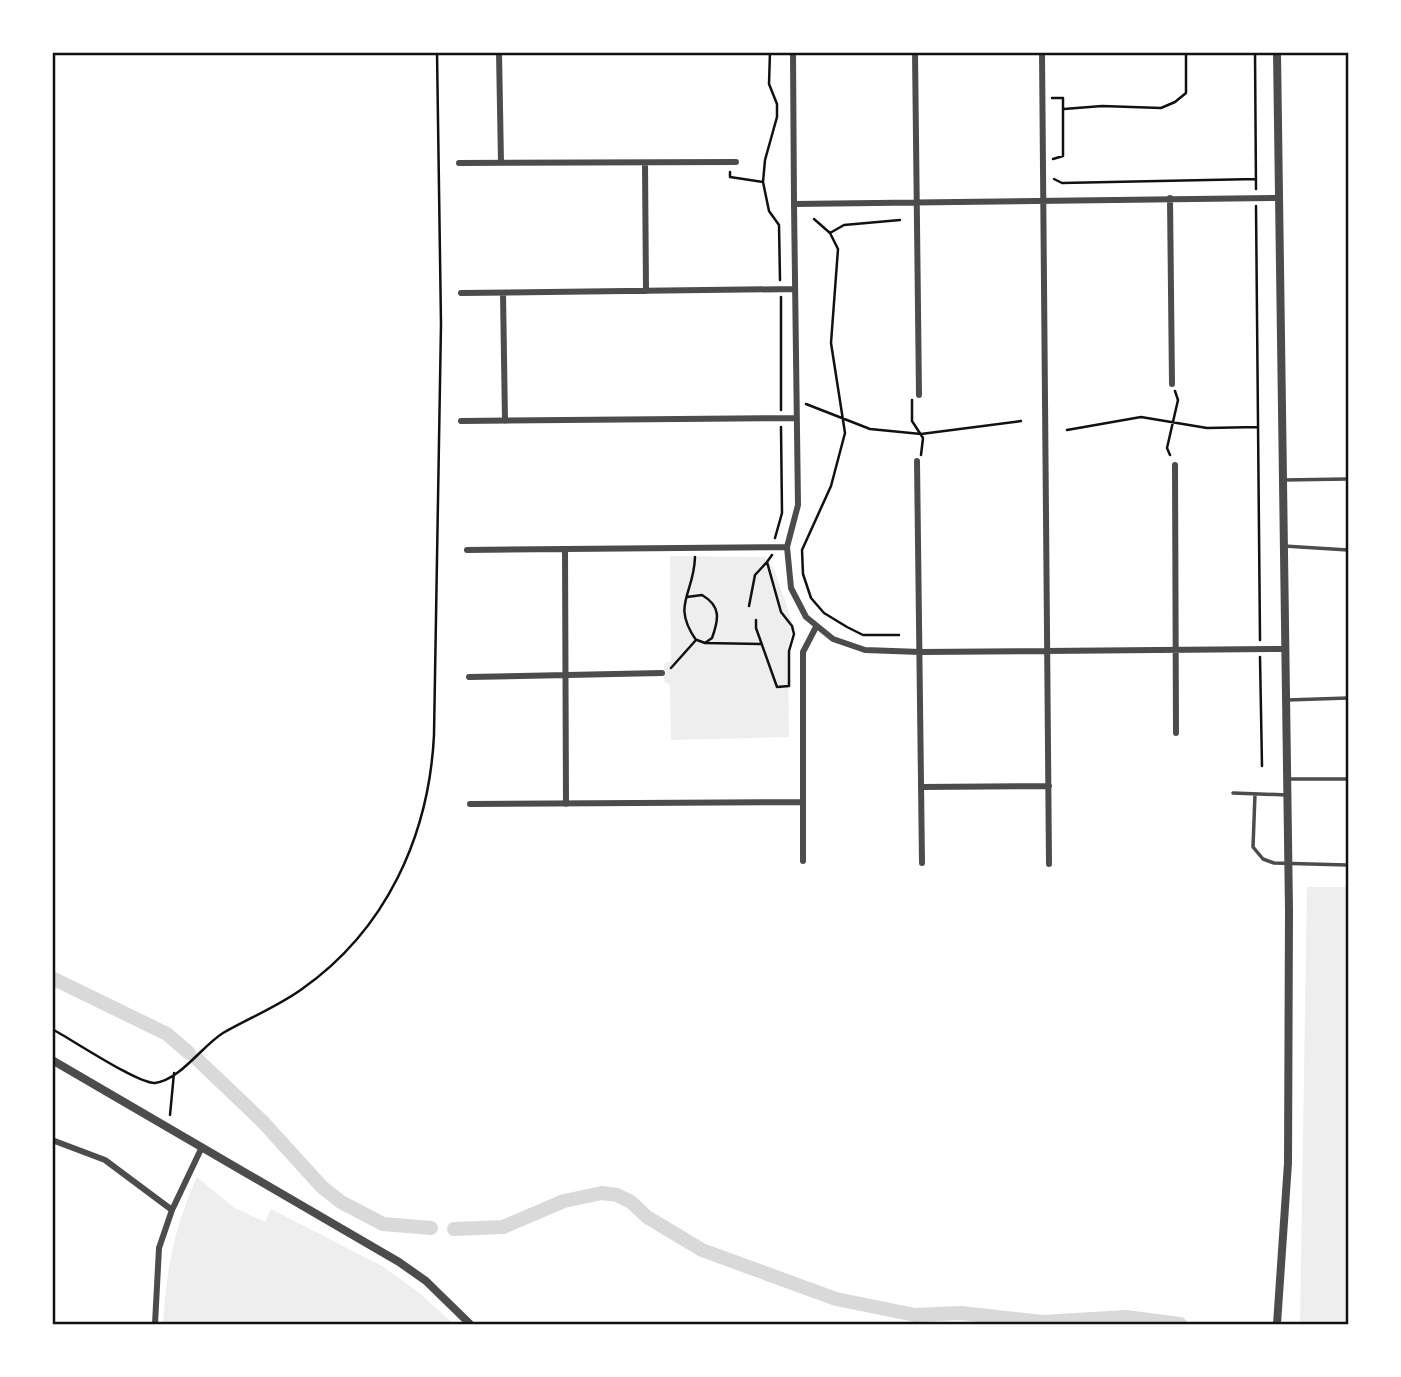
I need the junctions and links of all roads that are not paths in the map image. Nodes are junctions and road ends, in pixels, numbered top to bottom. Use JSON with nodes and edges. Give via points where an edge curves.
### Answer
{"nodes":[{"id":1,"x":499,"y":52,"type":"edge"},
{"id":2,"x":793,"y":52,"type":"edge"},
{"id":3,"x":915,"y":52,"type":"edge"},
{"id":4,"x":1042,"y":52,"type":"edge"},
{"id":5,"x":1277,"y":52,"type":"edge"},
{"id":6,"x":733,"y":162,"type":"road end"},
{"id":7,"x":458,"y":163,"type":"dead end"},
{"id":8,"x":501,"y":163,"type":"junction"},
{"id":9,"x":645,"y":163,"type":"junction"},
{"id":10,"x":1170,"y":198,"type":"junction"},
{"id":11,"x":1279,"y":198,"type":"junction"},
{"id":12,"x":1044,"y":200,"type":"junction"},
{"id":13,"x":919,"y":201,"type":"junction"},
{"id":14,"x":794,"y":204,"type":"junction"},
{"id":15,"x":795,"y":289,"type":"junction"},
{"id":16,"x":646,"y":291,"type":"junction"},
{"id":17,"x":461,"y":293,"type":"dead end"},
{"id":18,"x":503,"y":293,"type":"junction"},
{"id":19,"x":1172,"y":384,"type":"road end"},
{"id":20,"x":919,"y":395,"type":"road end"},
{"id":21,"x":796,"y":418,"type":"junction"},
{"id":22,"x":461,"y":421,"type":"dead end"},
{"id":23,"x":505,"y":421,"type":"junction"},
{"id":24,"x":917,"y":461,"type":"road end"},
{"id":25,"x":1175,"y":465,"type":"road end"},
{"id":26,"x":1349,"y":479,"type":"edge"},
{"id":27,"x":1280,"y":480,"type":"junction"},
{"id":28,"x":1282,"y":546,"type":"junction"},
{"id":29,"x":787,"y":547,"type":"junction"},
{"id":30,"x":565,"y":549,"type":"junction"},
{"id":31,"x":467,"y":550,"type":"dead end"},
{"id":32,"x":1349,"y":550,"type":"edge"},
{"id":33,"x":816,"y":627,"type":"junction"},
{"id":34,"x":1284,"y":649,"type":"junction"},
{"id":35,"x":1175,"y":650,"type":"junction"},
{"id":36,"x":920,"y":652,"type":"junction"},
{"id":37,"x":1047,"y":652,"type":"junction"},
{"id":38,"x":662,"y":673,"type":"road end"},
{"id":39,"x":566,"y":675,"type":"junction"},
{"id":40,"x":470,"y":677,"type":"dead end"},
{"id":41,"x":1349,"y":698,"type":"edge"},
{"id":42,"x":1285,"y":701,"type":"junction"},
{"id":43,"x":1176,"y":733,"type":"dead end"},
{"id":44,"x":1286,"y":779,"type":"junction"},
{"id":45,"x":1349,"y":779,"type":"edge"},
{"id":46,"x":1049,"y":786,"type":"junction"},
{"id":47,"x":921,"y":787,"type":"junction"},
{"id":48,"x":1233,"y":793,"type":"dead end"},
{"id":49,"x":1255,"y":794,"type":"junction"},
{"id":50,"x":1287,"y":795,"type":"junction"},
{"id":51,"x":803,"y":802,"type":"junction"},
{"id":52,"x":470,"y":804,"type":"dead end"},
{"id":53,"x":566,"y":804,"type":"junction"},
{"id":54,"x":803,"y":861,"type":"dead end"},
{"id":55,"x":922,"y":863,"type":"dead end"},
{"id":56,"x":1288,"y":863,"type":"junction"},
{"id":57,"x":1049,"y":864,"type":"dead end"},
{"id":58,"x":1347,"y":865,"type":"edge"},
{"id":59,"x":52,"y":1060,"type":"edge"},
{"id":60,"x":52,"y":1140,"type":"edge"},
{"id":61,"x":202,"y":1147,"type":"junction"},
{"id":62,"x":172,"y":1210,"type":"junction"},
{"id":63,"x":155,"y":1325,"type":"edge"},
{"id":64,"x":470,"y":1325,"type":"edge"},
{"id":65,"x":1277,"y":1325,"type":"edge"}],
"edges":[{"from":1,"to":8,"type":"street"},
{"from":2,"to":14,"type":"street"},
{"from":3,"to":13,"type":"street"},
{"from":4,"to":12,"type":"street"},
{"from":5,"to":11,"type":"street"},
{"from":6,"to":9,"type":"street"},
{"from":7,"to":8,"type":"street"},
{"from":8,"to":9,"type":"street"},
{"from":9,"to":16,"type":"street"},
{"from":10,"to":11,"type":"street"},
{"from":10,"to":12,"type":"street"},
{"from":10,"to":19,"type":"street"},
{"from":11,"to":27,"type":"street"},
{"from":12,"to":13,"type":"street"},
{"from":12,"to":37,"type":"street"},
{"from":13,"to":14,"type":"street"},
{"from":13,"to":20,"type":"street"},
{"from":14,"to":15,"type":"street"},
{"from":15,"to":16,"type":"street"},
{"from":15,"to":21,"type":"street"},
{"from":16,"to":18,"type":"street"},
{"from":17,"to":18,"type":"street"},
{"from":18,"to":23,"type":"street"},
{"from":21,"to":23,"type":"street"},
{"from":21,"to":29,"type":"street","via":[[798,505]]},
{"from":22,"to":23,"type":"street"},
{"from":24,"to":36,"type":"street"},
{"from":25,"to":35,"type":"street"},
{"from":26,"to":27,"type":"lane"},
{"from":27,"to":28,"type":"street"},
{"from":28,"to":32,"type":"lane"},
{"from":28,"to":34,"type":"street"},
{"from":29,"to":30,"type":"street"},
{"from":29,"to":33,"type":"street","via":[[791,588]]},
{"from":30,"to":31,"type":"street"},
{"from":30,"to":39,"type":"street"},
{"from":33,"to":36,"type":"street","via":[[833,639],[865,649]]},
{"from":33,"to":51,"type":"street","via":[[803,652]]},
{"from":34,"to":35,"type":"street"},
{"from":34,"to":42,"type":"street"},
{"from":35,"to":37,"type":"street"},
{"from":35,"to":43,"type":"street"},
{"from":36,"to":37,"type":"street"},
{"from":36,"to":47,"type":"street"},
{"from":37,"to":46,"type":"street"},
{"from":38,"to":39,"type":"street"},
{"from":39,"to":40,"type":"street"},
{"from":39,"to":53,"type":"street"},
{"from":41,"to":42,"type":"lane"},
{"from":42,"to":44,"type":"street"},
{"from":44,"to":45,"type":"lane"},
{"from":44,"to":50,"type":"street"},
{"from":46,"to":47,"type":"street"},
{"from":46,"to":57,"type":"street"},
{"from":47,"to":55,"type":"street"},
{"from":48,"to":49,"type":"lane"},
{"from":49,"to":50,"type":"lane"},
{"from":49,"to":56,"type":"lane","via":[[1253,847],[1263,859]]},
{"from":50,"to":56,"type":"street"},
{"from":51,"to":53,"type":"street"},
{"from":51,"to":54,"type":"street"},
{"from":52,"to":53,"type":"street"},
{"from":56,"to":58,"type":"lane"},
{"from":56,"to":65,"type":"street","via":[[1288,1163]]},
{"from":59,"to":61,"type":"street"},
{"from":60,"to":62,"type":"street","via":[[105,1160]]},
{"from":61,"to":62,"type":"street"},
{"from":61,"to":64,"type":"street","via":[[399,1262],[426,1281]]},
{"from":62,"to":63,"type":"street","via":[[159,1248]]}]}
